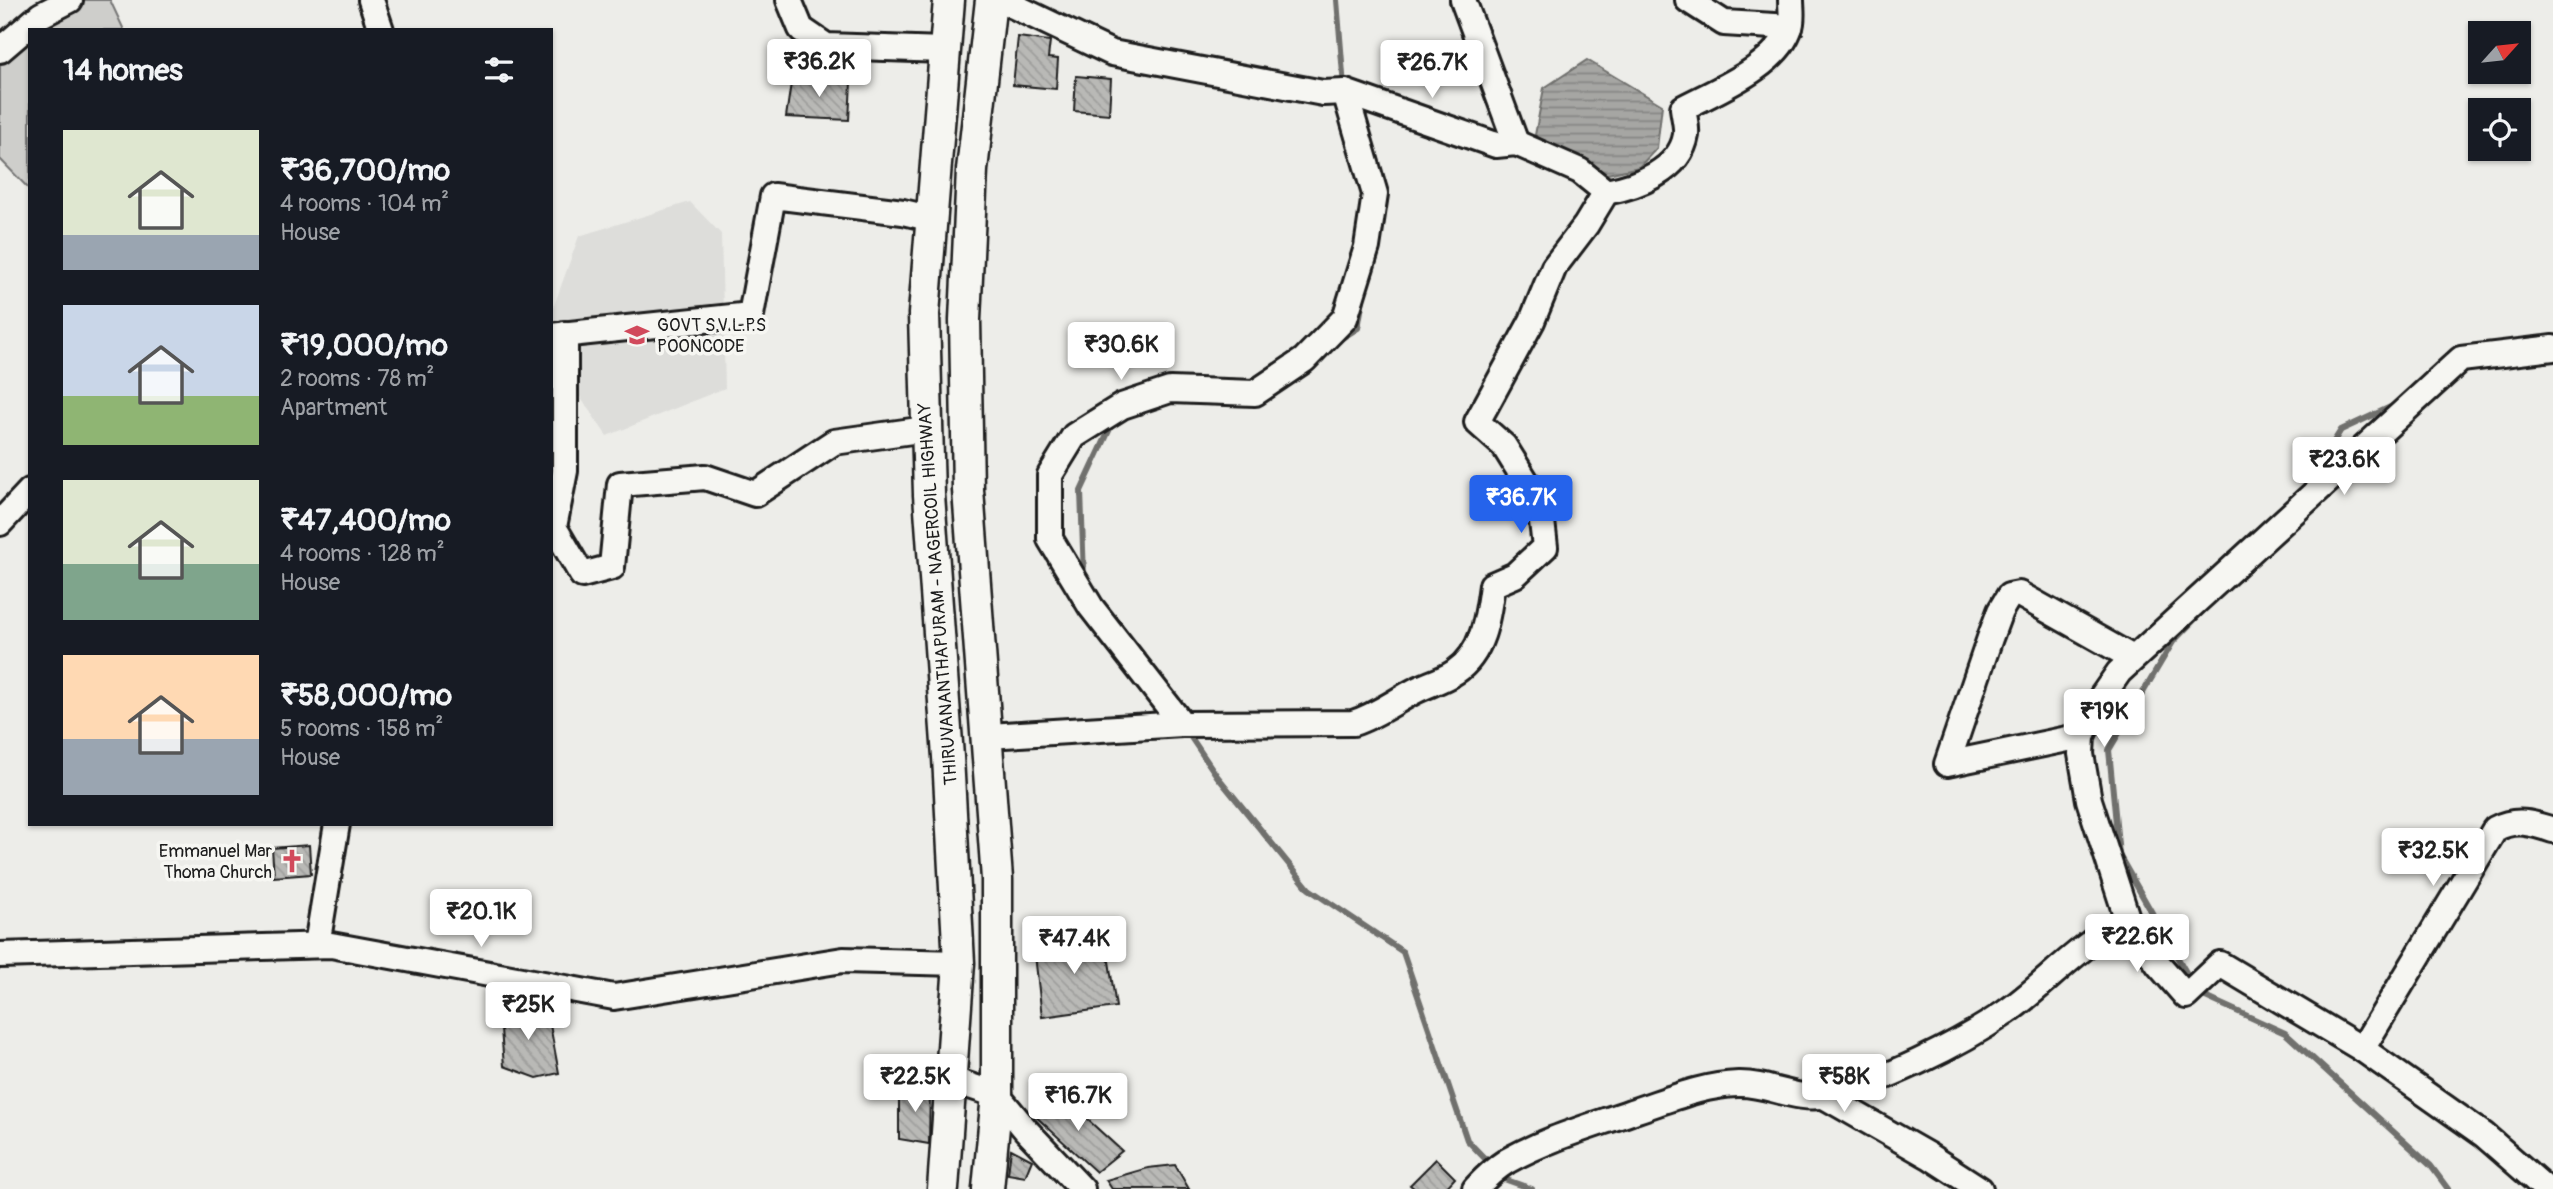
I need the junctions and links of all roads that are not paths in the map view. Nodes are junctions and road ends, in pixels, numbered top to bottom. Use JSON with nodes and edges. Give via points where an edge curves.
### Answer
{"nodes":[{"id":1,"x":70,"y":0,"type":"edge"},
{"id":2,"x":371,"y":0,"type":"edge"},
{"id":3,"x":789,"y":0,"type":"edge"},
{"id":4,"x":949,"y":0,"type":"edge"},
{"id":5,"x":991,"y":0,"type":"edge"},
{"id":6,"x":1000,"y":0,"type":"edge"},
{"id":7,"x":1463,"y":0,"type":"edge"},
{"id":8,"x":1688,"y":0,"type":"edge"},
{"id":9,"x":1791,"y":0,"type":"edge"},
{"id":10,"x":1790,"y":27,"type":"junction"},
{"id":11,"x":380,"y":28,"type":"edge"},
{"id":12,"x":4,"y":38,"type":"edge"},
{"id":13,"x":944,"y":50,"type":"junction"},
{"id":14,"x":1345,"y":92,"type":"junction"},
{"id":15,"x":1516,"y":143,"type":"junction"},
{"id":16,"x":1606,"y":192,"type":"junction"},
{"id":17,"x":933,"y":219,"type":"junction"},
{"id":18,"x":558,"y":335,"type":"edge"},
{"id":19,"x":2553,"y":348,"type":"edge"},
{"id":20,"x":926,"y":429,"type":"junction"},
{"id":21,"x":28,"y":493,"type":"edge"},
{"id":22,"x":0,"y":523,"type":"edge"},
{"id":23,"x":2133,"y":659,"type":"junction"},
{"id":24,"x":1182,"y":724,"type":"junction"},
{"id":25,"x":988,"y":736,"type":"junction"},
{"id":26,"x":2082,"y":736,"type":"junction"},
{"id":27,"x":337,"y":826,"type":"edge"},
{"id":28,"x":2553,"y":830,"type":"edge"},
{"id":29,"x":2128,"y":921,"type":"junction"},
{"id":30,"x":317,"y":945,"type":"junction"},
{"id":31,"x":0,"y":955,"type":"edge"},
{"id":32,"x":959,"y":963,"type":"junction"},
{"id":33,"x":2362,"y":1049,"type":"junction"},
{"id":34,"x":953,"y":1080,"type":"junction"},
{"id":35,"x":997,"y":1095,"type":"junction"},
{"id":36,"x":1824,"y":1096,"type":"junction"},
{"id":37,"x":1481,"y":1187,"type":"edge"},
{"id":38,"x":943,"y":1189,"type":"edge"},
{"id":39,"x":988,"y":1189,"type":"edge"},
{"id":40,"x":1082,"y":1189,"type":"edge"},
{"id":41,"x":1980,"y":1189,"type":"edge"},
{"id":42,"x":2546,"y":1189,"type":"edge"}],
"edges":[{"from":1,"to":12,"type":"street"},
{"from":2,"to":11,"type":"street"},
{"from":3,"to":13,"type":"street","via":[[801,29],[826,46]]},
{"from":4,"to":13,"type":"main road","name":"THIRUVANANTHAPURAM - NAGERCOIL HIGHWAY"},
{"from":5,"to":25,"type":"main road","via":[[972,170],[965,320],[968,490]]},
{"from":6,"to":14,"type":"street","via":[[1112,53],[1323,93]]},
{"from":7,"to":15,"type":"street"},
{"from":8,"to":10,"type":"street","via":[[1724,23]]},
{"from":9,"to":10,"type":"street"},
{"from":10,"to":16,"type":"street","via":[[1777,49],[1757,68],[1683,108],[1686,135],[1676,160],[1650,179]]},
{"from":13,"to":17,"type":"main road","name":"THIRUVANANTHAPURAM - NAGERCOIL HIGHWAY"},
{"from":14,"to":15,"type":"street","via":[[1496,145]]},
{"from":14,"to":24,"type":"street","via":[[1376,194],[1367,247],[1345,318],[1304,360],[1255,393],[1170,390],[1122,406],[1074,436],[1050,475],[1050,539],[1091,607]]},
{"from":15,"to":16,"type":"street","via":[[1580,171]]},
{"from":16,"to":24,"type":"street","via":[[1554,267],[1532,321],[1477,422],[1504,446],[1540,504],[1545,547],[1515,575],[1492,584],[1486,627],[1472,655],[1456,672],[1353,723]]},
{"from":17,"to":18,"type":"street","via":[[774,196],[751,315]]},
{"from":17,"to":20,"type":"main road","name":"THIRUVANANTHAPURAM - NAGERCOIL HIGHWAY","via":[[924,314]]},
{"from":18,"to":20,"type":"street","via":[[565,471],[554,527],[582,575],[612,567],[620,484],[705,477],[755,494],[834,442]]},
{"from":19,"to":23,"type":"street","via":[[2461,359]]},
{"from":20,"to":32,"type":"main road","name":"THIRUVANANTHAPURAM - NAGERCOIL HIGHWAY"},
{"from":21,"to":22,"type":"street"},
{"from":23,"to":26,"type":"street","via":[[2098,702]]},
{"from":23,"to":26,"type":"street","via":[[2019,594],[2009,596],[1947,764]]},
{"from":24,"to":25,"type":"street"},
{"from":25,"to":35,"type":"main road","via":[[997,879]]},
{"from":26,"to":29,"type":"street","via":[[2089,800]]},
{"from":27,"to":30,"type":"street"},
{"from":28,"to":33,"type":"street","via":[[2531,822],[2509,822],[2495,829]]},
{"from":29,"to":33,"type":"street","via":[[2186,996],[2220,964]]},
{"from":29,"to":36,"type":"street","via":[[2097,939],[2006,1012],[1958,1041]]},
{"from":30,"to":31,"type":"street"},
{"from":30,"to":32,"type":"street","via":[[614,997],[843,960]]},
{"from":32,"to":34,"type":"main road","name":"THIRUVANANTHAPURAM - NAGERCOIL HIGHWAY"},
{"from":33,"to":42,"type":"street","via":[[2484,1135]]},
{"from":34,"to":35,"type":"street"},
{"from":34,"to":38,"type":"main road","name":"THIRUVANANTHAPURAM - NAGERCOIL HIGHWAY"},
{"from":35,"to":39,"type":"main road"},
{"from":35,"to":40,"type":"street"},
{"from":36,"to":37,"type":"street","via":[[1794,1096],[1753,1083],[1691,1092],[1567,1134],[1504,1163]]},
{"from":36,"to":41,"type":"street"}]}
